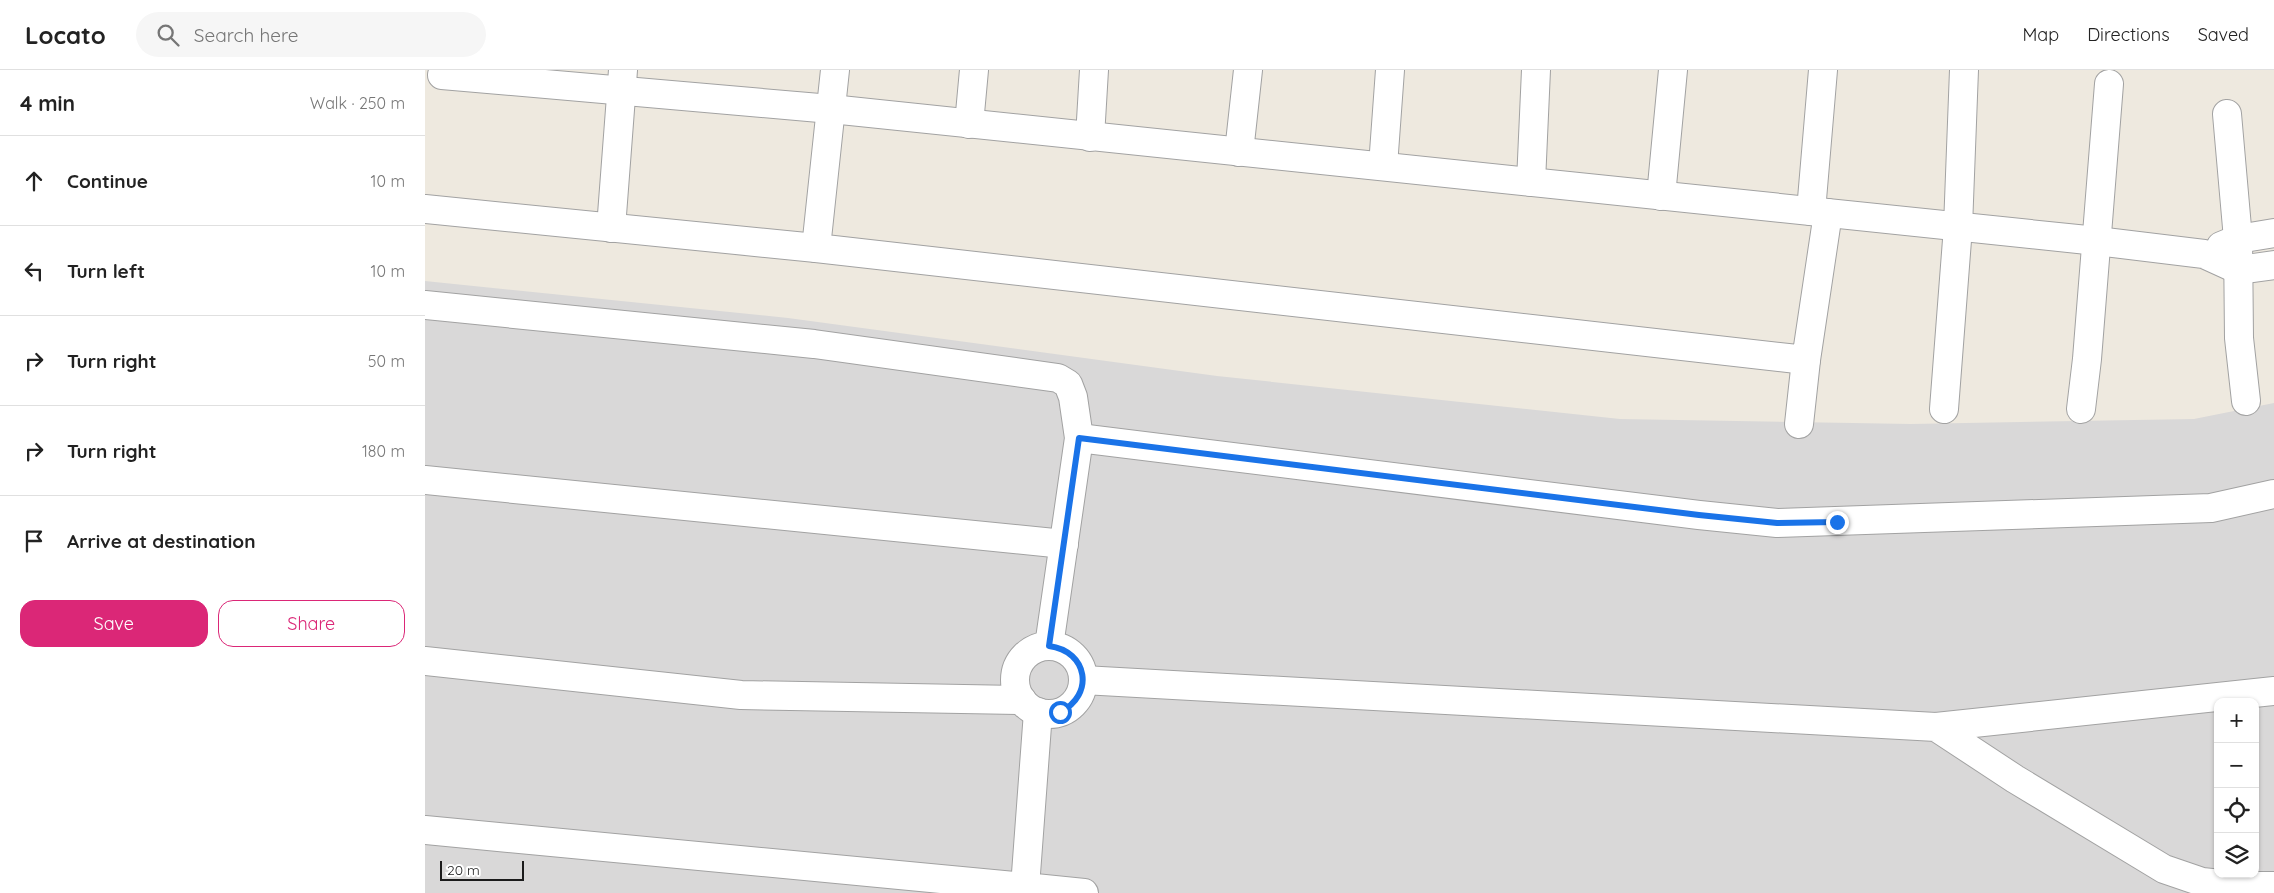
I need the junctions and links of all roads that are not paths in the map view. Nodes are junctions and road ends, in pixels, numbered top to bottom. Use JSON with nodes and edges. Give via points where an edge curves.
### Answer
{"nodes":[{"id":1,"x":835,"y":70,"type":"edge"},
{"id":2,"x":974,"y":70,"type":"edge"},
{"id":3,"x":1094,"y":70,"type":"edge"},
{"id":4,"x":1247,"y":70,"type":"edge"},
{"id":5,"x":1390,"y":70,"type":"edge"},
{"id":6,"x":1536,"y":70,"type":"edge"},
{"id":7,"x":1673,"y":70,"type":"edge"},
{"id":8,"x":1823,"y":70,"type":"edge"},
{"id":9,"x":1964,"y":70,"type":"edge"},
{"id":10,"x":442,"y":75,"type":"dead end"},
{"id":11,"x":623,"y":80,"type":"edge"},
{"id":12,"x":2109,"y":84,"type":"dead end"},
{"id":13,"x":831,"y":110,"type":"junction"},
{"id":14,"x":2227,"y":114,"type":"dead end"},
{"id":15,"x":969,"y":124,"type":"junction"},
{"id":16,"x":1090,"y":137,"type":"junction"},
{"id":17,"x":1239,"y":152,"type":"junction"},
{"id":18,"x":1383,"y":166,"type":"junction"},
{"id":19,"x":1531,"y":182,"type":"junction"},
{"id":20,"x":1661,"y":196,"type":"junction"},
{"id":21,"x":425,"y":209,"type":"edge"},
{"id":22,"x":1819,"y":212,"type":"junction"},
{"id":23,"x":1958,"y":226,"type":"junction"},
{"id":24,"x":611,"y":228,"type":"junction"},
{"id":25,"x":2274,"y":232,"type":"edge"},
{"id":26,"x":2238,"y":239,"type":"junction"},
{"id":27,"x":2097,"y":241,"type":"junction"},
{"id":28,"x":816,"y":248,"type":"junction"},
{"id":29,"x":2204,"y":254,"type":"junction"},
{"id":30,"x":2274,"y":265,"type":"edge"},
{"id":31,"x":2239,"y":270,"type":"junction"},
{"id":32,"x":425,"y":305,"type":"edge"},
{"id":33,"x":1806,"y":360,"type":"junction"},
{"id":34,"x":2246,"y":401,"type":"dead end"},
{"id":35,"x":1944,"y":409,"type":"dead end"},
{"id":36,"x":2081,"y":409,"type":"dead end"},
{"id":37,"x":1799,"y":424,"type":"dead end"},
{"id":38,"x":1079,"y":438,"type":"junction"},
{"id":39,"x":425,"y":480,"type":"edge"},
{"id":40,"x":2274,"y":494,"type":"edge"},
{"id":41,"x":1064,"y":544,"type":"junction"},
{"id":42,"x":1049,"y":646,"type":"junction"},
{"id":43,"x":425,"y":660,"type":"edge"},
{"id":44,"x":1083,"y":680,"type":"junction"},
{"id":45,"x":2274,"y":691,"type":"edge"},
{"id":46,"x":1030,"y":706,"type":"junction"},
{"id":47,"x":1935,"y":727,"type":"junction"},
{"id":48,"x":425,"y":830,"type":"edge"},
{"id":49,"x":2274,"y":886,"type":"edge"},
{"id":50,"x":1025,"y":887,"type":"junction"},
{"id":51,"x":1084,"y":893,"type":"edge"}],
"edges":[{"from":1,"to":13,"type":"street"},
{"from":2,"to":15,"type":"street"},
{"from":3,"to":16,"type":"street"},
{"from":4,"to":17,"type":"street"},
{"from":5,"to":18,"type":"street"},
{"from":6,"to":19,"type":"street"},
{"from":7,"to":20,"type":"street"},
{"from":8,"to":22,"type":"street"},
{"from":9,"to":23,"type":"street"},
{"from":10,"to":11,"type":"street"},
{"from":11,"to":13,"type":"street"},
{"from":11,"to":24,"type":"street"},
{"from":12,"to":27,"type":"street"},
{"from":13,"to":15,"type":"street"},
{"from":13,"to":28,"type":"street"},
{"from":14,"to":26,"type":"street"},
{"from":15,"to":16,"type":"street"},
{"from":16,"to":17,"type":"street"},
{"from":17,"to":18,"type":"street"},
{"from":18,"to":19,"type":"street"},
{"from":19,"to":20,"type":"street"},
{"from":20,"to":22,"type":"street"},
{"from":21,"to":24,"type":"street"},
{"from":22,"to":23,"type":"street"},
{"from":22,"to":33,"type":"street"},
{"from":23,"to":27,"type":"street"},
{"from":23,"to":35,"type":"street"},
{"from":24,"to":28,"type":"street"},
{"from":25,"to":26,"type":"street"},
{"from":26,"to":29,"type":"street"},
{"from":26,"to":31,"type":"street"},
{"from":27,"to":29,"type":"street"},
{"from":27,"to":36,"type":"street"},
{"from":28,"to":33,"type":"street"},
{"from":29,"to":31,"type":"street"},
{"from":30,"to":31,"type":"street"},
{"from":31,"to":34,"type":"street","via":[[2239,338]]},
{"from":32,"to":38,"type":"street","via":[[814,344],[1058,378],[1068,384],[1073,397]]},
{"from":33,"to":37,"type":"street"},
{"from":38,"to":40,"type":"street","via":[[1777,523],[2211,508]]},
{"from":38,"to":41,"type":"street"},
{"from":39,"to":41,"type":"street"},
{"from":41,"to":42,"type":"street"},
{"from":42,"to":44,"type":"street","via":[[1073,656]]},
{"from":42,"to":46,"type":"street","via":[[1029,653],[1021,660],[1015,680],[1017,691]]},
{"from":43,"to":46,"type":"street","via":[[741,695]]},
{"from":44,"to":46,"type":"street","via":[[1076,700],[1069,707],[1049,714]]},
{"from":44,"to":47,"type":"street"},
{"from":45,"to":47,"type":"street"},
{"from":46,"to":50,"type":"street"},
{"from":47,"to":49,"type":"street","via":[[2164,869],[2202,882]]},
{"from":48,"to":50,"type":"street"},
{"from":50,"to":51,"type":"street"}]}
